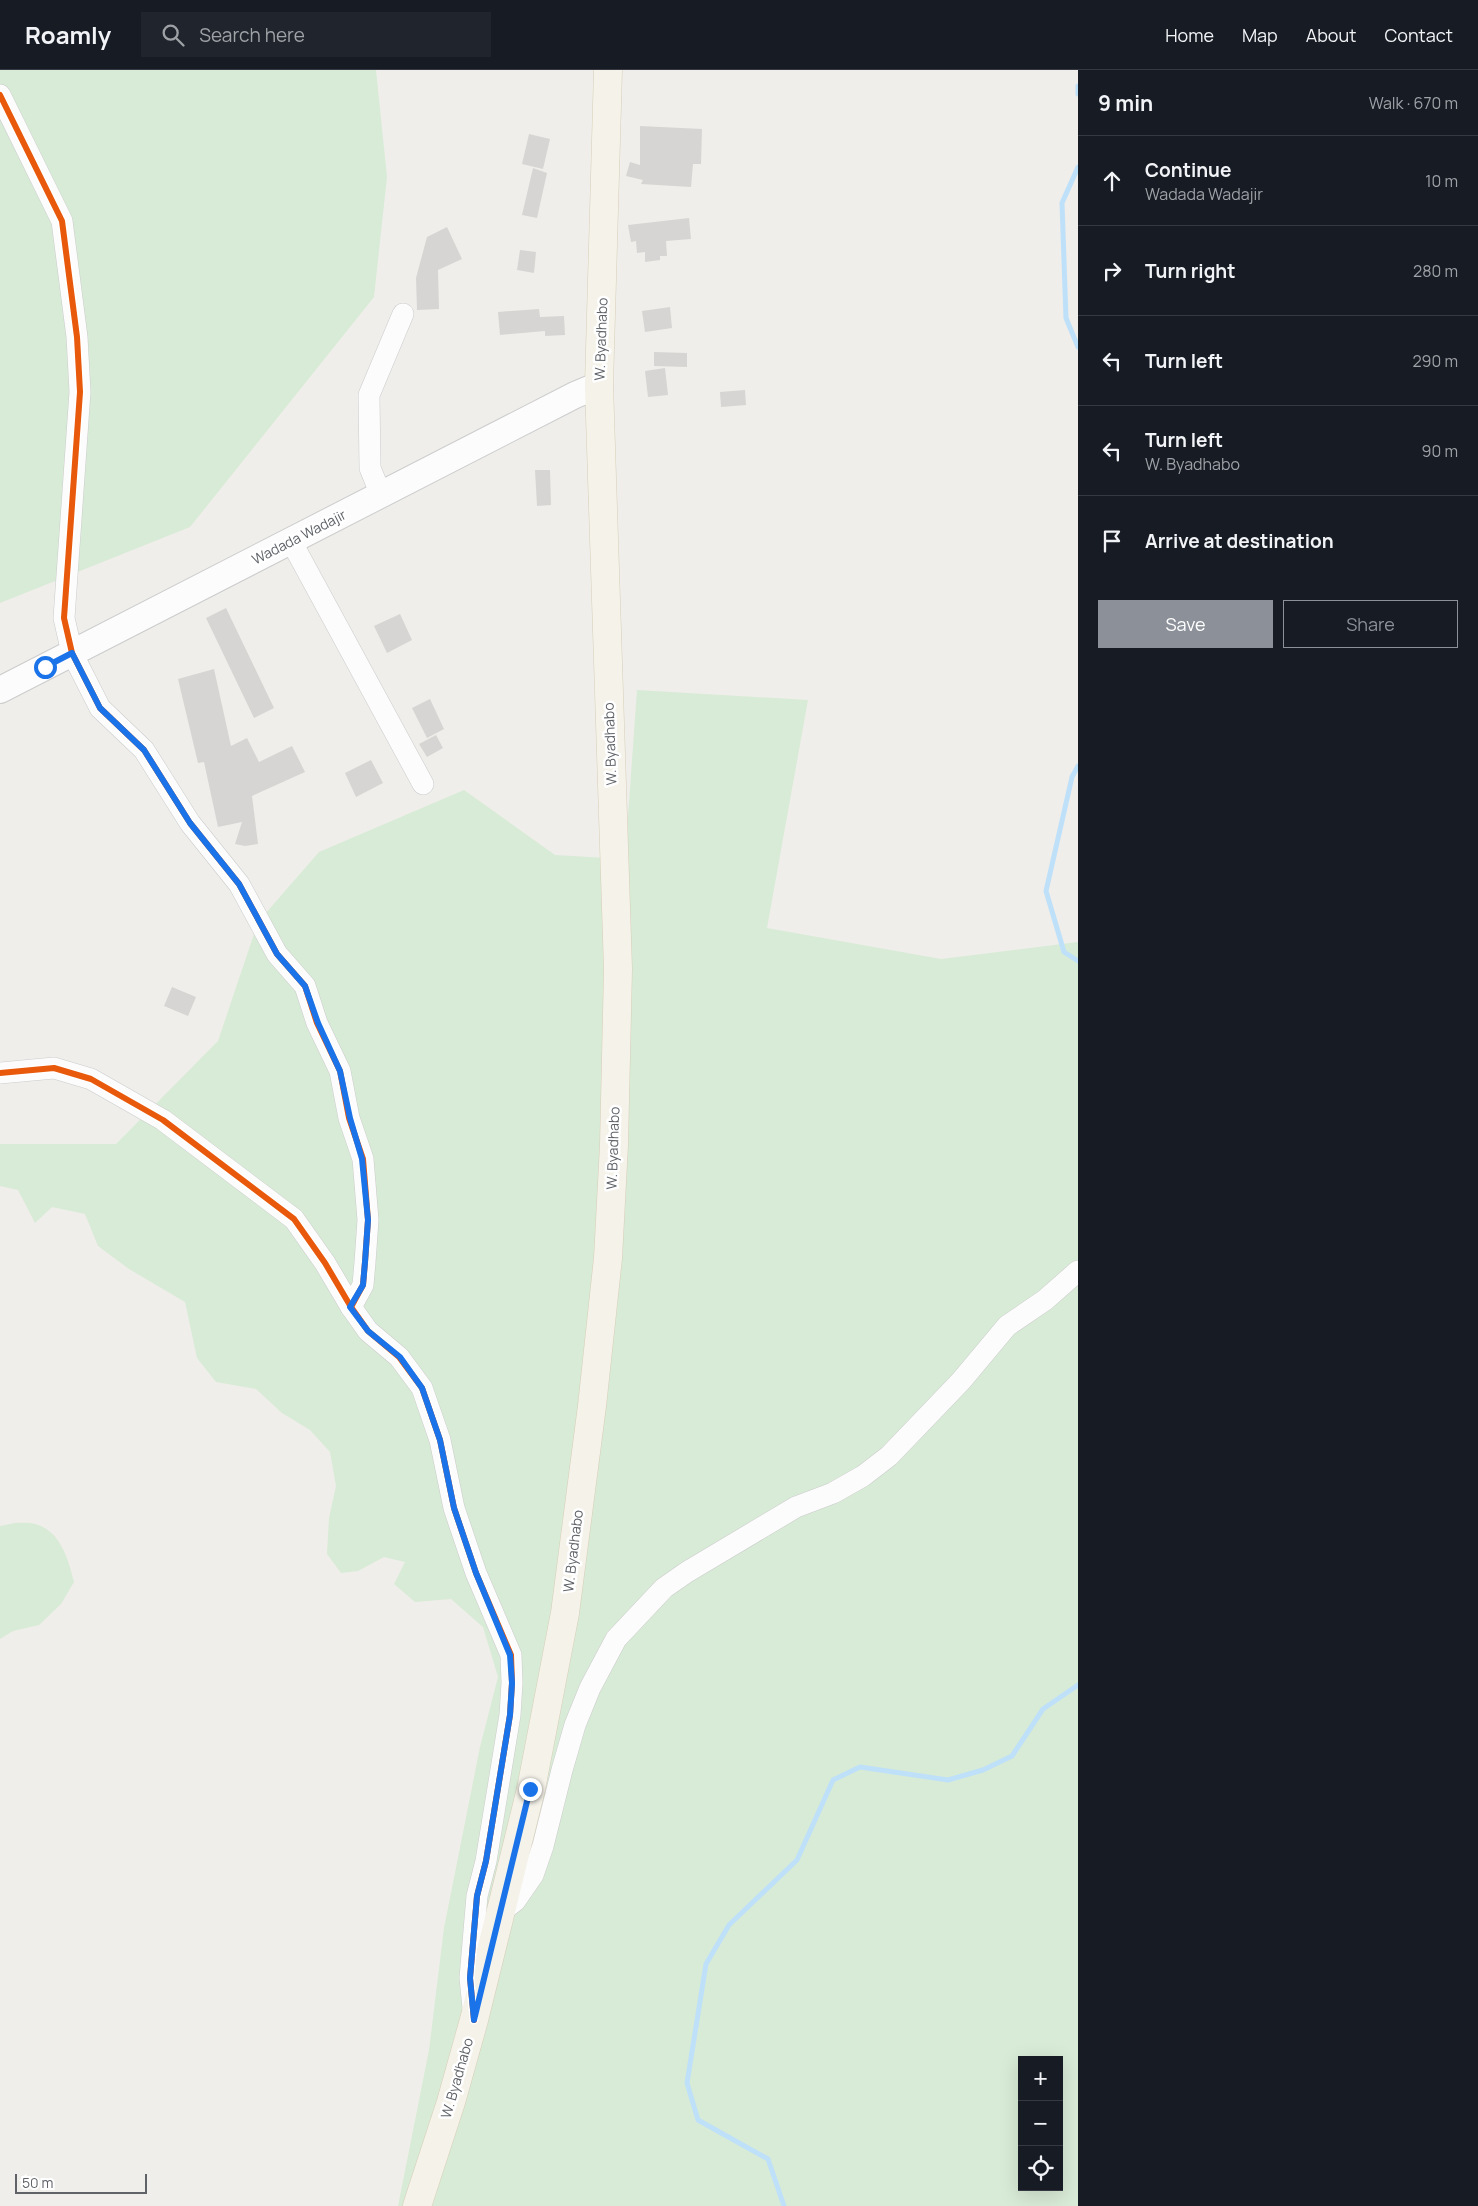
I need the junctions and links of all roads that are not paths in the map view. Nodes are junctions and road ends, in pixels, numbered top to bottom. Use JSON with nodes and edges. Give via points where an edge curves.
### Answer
{"nodes":[{"id":1,"x":608,"y":70,"type":"edge"},
{"id":2,"x":0,"y":95,"type":"edge"},
{"id":3,"x":403,"y":314,"type":"dead end"},
{"id":4,"x":599,"y":385,"type":"junction"},
{"id":5,"x":381,"y":495,"type":"junction"},
{"id":6,"x":291,"y":541,"type":"junction"},
{"id":7,"x":72,"y":653,"type":"junction"},
{"id":8,"x":0,"y":690,"type":"edge"},
{"id":9,"x":423,"y":784,"type":"dead end"},
{"id":10,"x":0,"y":1073,"type":"edge"},
{"id":11,"x":1078,"y":1271,"type":"edge"},
{"id":12,"x":350,"y":1307,"type":"junction"},
{"id":13,"x":502,"y":1910,"type":"junction"},
{"id":14,"x":474,"y":2020,"type":"junction"},
{"id":15,"x":417,"y":2206,"type":"edge"}],
"edges":[{"from":1,"to":4,"type":"main road","name":"W. Byadhabo"},
{"from":2,"to":7,"type":"street","via":[[62,221],[72,297],[80,392],[64,618]]},
{"from":3,"to":5,"type":"street","via":[[369,395],[370,468]]},
{"from":4,"to":5,"type":"street","name":"Wadada Wadajir"},
{"from":4,"to":13,"type":"main road","name":"W. Byadhabo","via":[[618,969],[608,1249],[592,1406],[565,1613]]},
{"from":5,"to":6,"type":"street","name":"Wadada Wadajir"},
{"from":6,"to":7,"type":"street","name":"Wadada Wadajir"},
{"from":6,"to":9,"type":"street"},
{"from":7,"to":8,"type":"street","name":"Wadada Wadajir"},
{"from":7,"to":12,"type":"street","via":[[100,708],[144,750],[190,823],[239,884],[277,954],[305,986],[340,1071],[362,1159],[368,1220],[365,1262],[363,1285]]},
{"from":10,"to":12,"type":"street","via":[[54,1068],[91,1079],[163,1120],[294,1219],[325,1262]]},
{"from":11,"to":13,"type":"street","via":[[1007,1326],[961,1381],[889,1456],[863,1476],[833,1493],[796,1507],[687,1572],[664,1588],[616,1639],[590,1688],[575,1726],[533,1875],[515,1902]]},
{"from":12,"to":14,"type":"street","via":[[368,1331],[400,1357],[422,1388],[440,1440],[454,1508],[476,1573],[510,1655],[510,1715],[486,1861],[477,1896],[470,1978]]},
{"from":13,"to":14,"type":"main road","name":"W. Byadhabo"},
{"from":14,"to":15,"type":"main road","name":"W. Byadhabo"}]}
